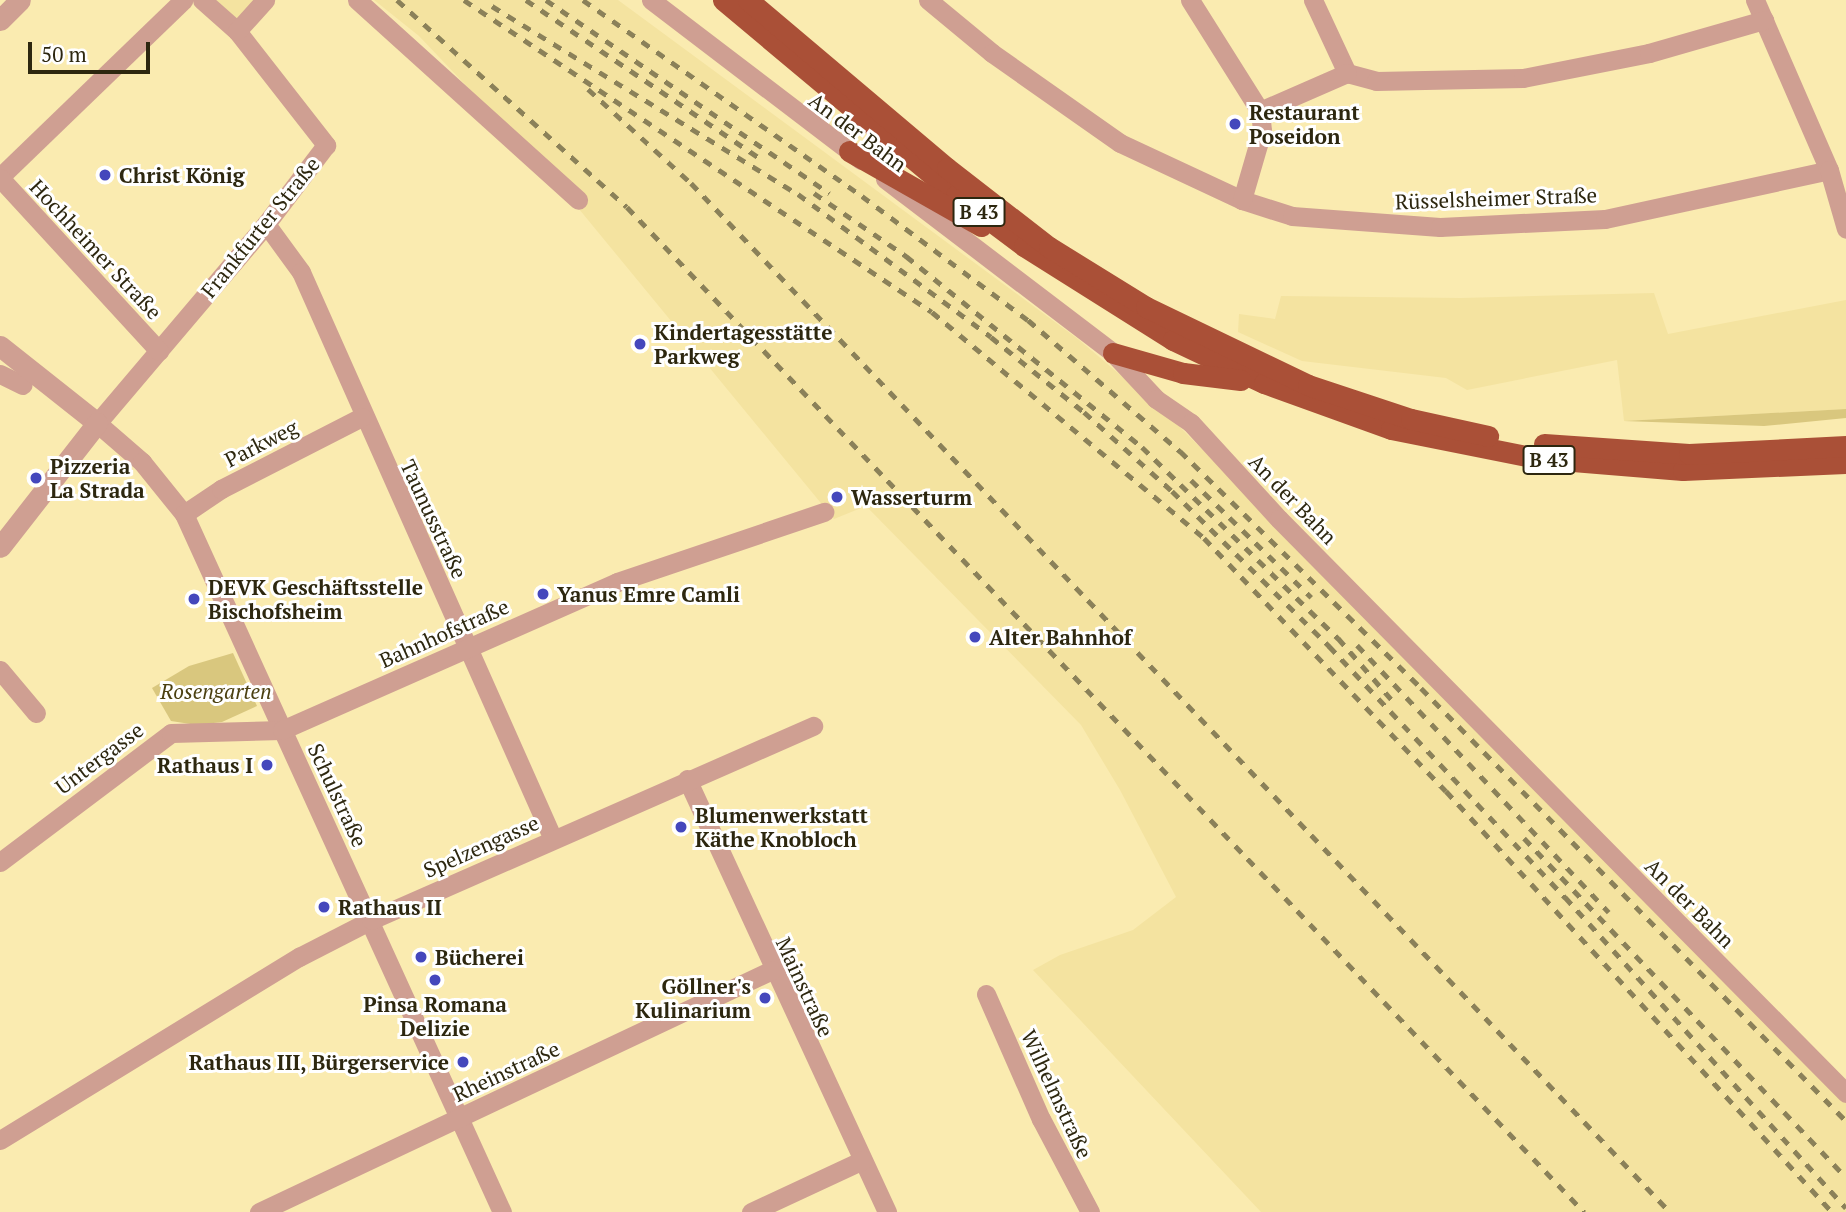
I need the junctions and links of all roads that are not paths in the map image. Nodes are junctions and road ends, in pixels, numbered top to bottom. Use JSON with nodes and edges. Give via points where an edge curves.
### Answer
{"nodes":[{"id":1,"x":20,"y":0,"type":"edge"},
{"id":2,"x":183,"y":0,"type":"edge"},
{"id":3,"x":202,"y":0,"type":"edge"},
{"id":4,"x":265,"y":0,"type":"edge"},
{"id":5,"x":357,"y":0,"type":"edge"},
{"id":6,"x":651,"y":0,"type":"edge"},
{"id":7,"x":723,"y":0,"type":"edge"},
{"id":8,"x":748,"y":0,"type":"edge"},
{"id":9,"x":928,"y":0,"type":"edge"},
{"id":10,"x":1190,"y":0,"type":"edge"},
{"id":11,"x":1313,"y":0,"type":"edge"},
{"id":12,"x":1755,"y":0,"type":"edge"},
{"id":13,"x":0,"y":20,"type":"edge"},
{"id":14,"x":1764,"y":20,"type":"junction"},
{"id":15,"x":235,"y":29,"type":"junction"},
{"id":16,"x":1347,"y":74,"type":"junction"},
{"id":17,"x":1259,"y":111,"type":"junction"},
{"id":18,"x":849,"y":151,"type":"junction"},
{"id":19,"x":1829,"y":170,"type":"junction"},
{"id":20,"x":0,"y":178,"type":"edge"},
{"id":21,"x":578,"y":200,"type":"dead end"},
{"id":22,"x":1241,"y":200,"type":"junction"},
{"id":23,"x":266,"y":224,"type":"junction"},
{"id":24,"x":1846,"y":229,"type":"edge"},
{"id":25,"x":1024,"y":246,"type":"junction"},
{"id":26,"x":0,"y":346,"type":"edge"},
{"id":27,"x":159,"y":351,"type":"junction"},
{"id":28,"x":1113,"y":353,"type":"junction"},
{"id":29,"x":0,"y":374,"type":"edge"},
{"id":30,"x":1264,"y":383,"type":"junction"},
{"id":31,"x":23,"y":385,"type":"dead end"},
{"id":32,"x":362,"y":417,"type":"junction"},
{"id":33,"x":97,"y":423,"type":"junction"},
{"id":34,"x":1846,"y":446,"type":"edge"},
{"id":35,"x":1846,"y":463,"type":"edge"},
{"id":36,"x":824,"y":512,"type":"dead end"},
{"id":37,"x":184,"y":514,"type":"junction"},
{"id":38,"x":0,"y":547,"type":"edge"},
{"id":39,"x":468,"y":647,"type":"junction"},
{"id":40,"x":0,"y":670,"type":"edge"},
{"id":41,"x":36,"y":713,"type":"dead end"},
{"id":42,"x":813,"y":726,"type":"dead end"},
{"id":43,"x":282,"y":730,"type":"junction"},
{"id":44,"x":687,"y":779,"type":"junction"},
{"id":45,"x":553,"y":839,"type":"junction"},
{"id":46,"x":0,"y":862,"type":"edge"},
{"id":47,"x":371,"y":920,"type":"junction"},
{"id":48,"x":772,"y":970,"type":"junction"},
{"id":49,"x":986,"y":994,"type":"dead end"},
{"id":50,"x":1846,"y":1093,"type":"edge"},
{"id":51,"x":459,"y":1118,"type":"junction"},
{"id":52,"x":0,"y":1140,"type":"edge"},
{"id":53,"x":863,"y":1160,"type":"junction"},
{"id":54,"x":259,"y":1212,"type":"edge"},
{"id":55,"x":502,"y":1212,"type":"edge"},
{"id":56,"x":751,"y":1212,"type":"edge"},
{"id":57,"x":887,"y":1212,"type":"edge"},
{"id":58,"x":1090,"y":1212,"type":"edge"}],
"edges":[{"from":1,"to":13,"type":"street"},
{"from":2,"to":20,"type":"street"},
{"from":3,"to":15,"type":"street"},
{"from":4,"to":15,"type":"street"},
{"from":5,"to":21,"type":"street"},
{"from":6,"to":18,"type":"street","name":"An der Bahn"},
{"from":7,"to":25,"type":"highway","number":"B 43","via":[[956,195]]},
{"from":8,"to":34,"type":"highway","number":"B 43","via":[[947,168],[1049,247],[1146,307],[1308,385],[1463,431],[1570,448],[1689,454]]},
{"from":9,"to":22,"type":"street","name":"Rüsselsheimer Straße","via":[[992,53],[1121,143]]},
{"from":10,"to":17,"type":"street"},
{"from":11,"to":16,"type":"street"},
{"from":12,"to":14,"type":"street"},
{"from":14,"to":16,"type":"street","via":[[1649,53],[1524,78],[1376,81]]},
{"from":14,"to":19,"type":"street"},
{"from":15,"to":23,"type":"street","name":"Frankfurter Straße","via":[[326,145]]},
{"from":16,"to":17,"type":"street"},
{"from":17,"to":22,"type":"street","via":[[1262,131]]},
{"from":18,"to":25,"type":"highway","via":[[957,214]]},
{"from":18,"to":28,"type":"street","name":"An der Bahn"},
{"from":19,"to":22,"type":"street","name":"Rüsselsheimer Straße","via":[[1605,219],[1454,226],[1292,216]]},
{"from":19,"to":24,"type":"street"},
{"from":20,"to":27,"type":"street","name":"Hochheimer Straße"},
{"from":23,"to":27,"type":"street","name":"Frankfurter Straße"},
{"from":23,"to":32,"type":"street","name":"Taunusstraße","via":[[301,272]]},
{"from":25,"to":30,"type":"highway","number":"B 43","via":[[1173,340]]},
{"from":26,"to":33,"type":"street"},
{"from":27,"to":33,"type":"street","name":"Frankfurter Straße"},
{"from":28,"to":30,"type":"highway","via":[[1183,373]]},
{"from":28,"to":50,"type":"street","name":"An der Bahn","via":[[1156,399],[1191,423],[1279,519]]},
{"from":29,"to":31,"type":"street"},
{"from":30,"to":35,"type":"highway","number":"B 43","via":[[1391,429],[1536,458],[1683,470]]},
{"from":32,"to":37,"type":"street","name":"Parkweg","via":[[221,489]]},
{"from":32,"to":39,"type":"street","name":"Taunusstraße"},
{"from":33,"to":37,"type":"street","name":"Schulstraße","via":[[142,462]]},
{"from":33,"to":38,"type":"street","name":"Frankfurter Straße"},
{"from":36,"to":39,"type":"street","name":"Bahnhofstraße","via":[[617,582]]},
{"from":37,"to":43,"type":"street","name":"Schulstraße"},
{"from":39,"to":43,"type":"street","name":"Bahnhofstraße"},
{"from":39,"to":45,"type":"street","name":"Taunusstraße"},
{"from":40,"to":41,"type":"street"},
{"from":42,"to":44,"type":"street","name":"Spelzengasse"},
{"from":43,"to":46,"type":"street","name":"Untergasse","via":[[171,733]]},
{"from":43,"to":47,"type":"street","name":"Schulstraße"},
{"from":44,"to":45,"type":"street","name":"Spelzengasse"},
{"from":44,"to":48,"type":"street","name":"Mainstraße"},
{"from":45,"to":47,"type":"street","name":"Spelzengasse"},
{"from":47,"to":51,"type":"street","name":"Schulstraße"},
{"from":47,"to":52,"type":"street","name":"Spelzengasse","via":[[299,957]]},
{"from":48,"to":51,"type":"street","name":"Rheinstraße"},
{"from":48,"to":53,"type":"street","name":"Mainstraße"},
{"from":49,"to":58,"type":"street","name":"Wilhelmstraße","via":[[1041,1119]]},
{"from":51,"to":54,"type":"street","name":"Rheinstraße"},
{"from":51,"to":55,"type":"street","name":"Schulstraße"},
{"from":53,"to":56,"type":"street"},
{"from":53,"to":57,"type":"street","name":"Mainstraße"}]}
